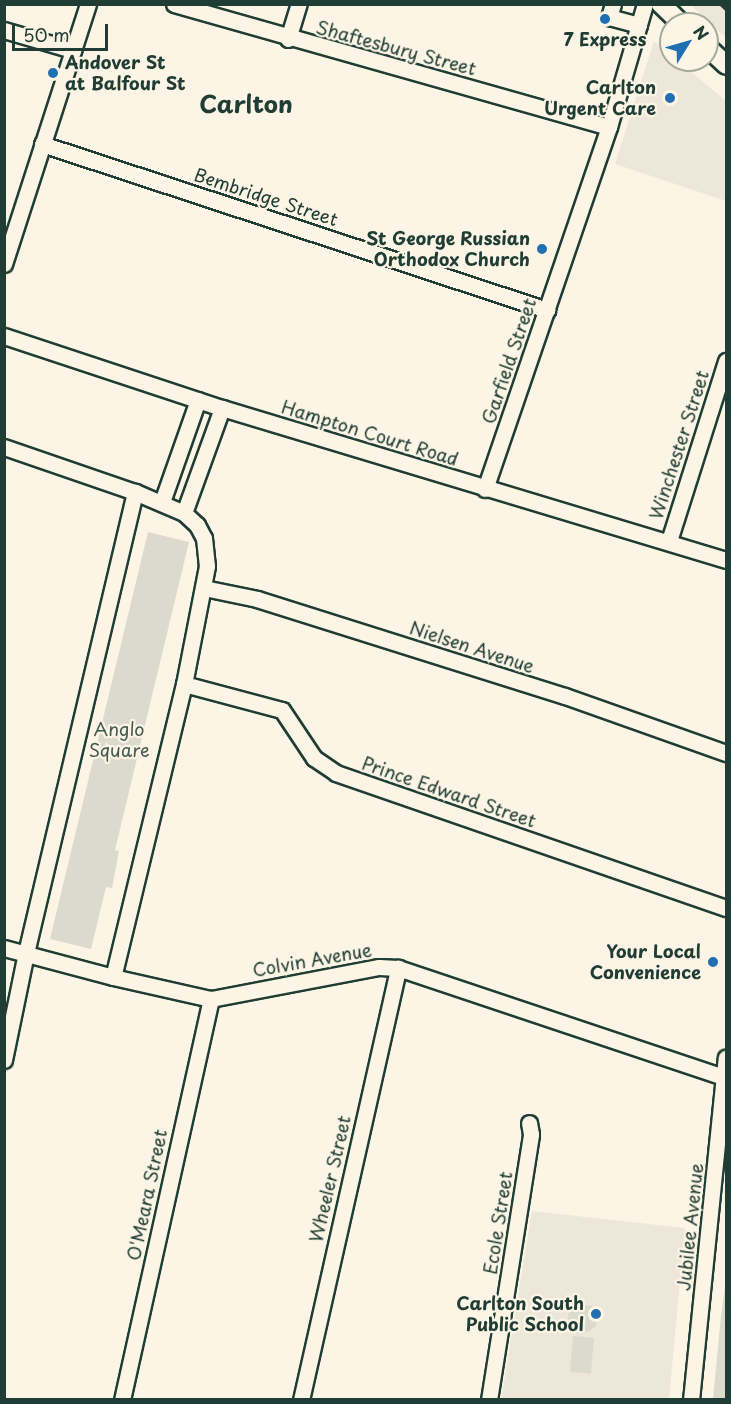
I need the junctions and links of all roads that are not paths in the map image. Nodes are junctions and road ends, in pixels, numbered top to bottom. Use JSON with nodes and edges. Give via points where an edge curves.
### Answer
{"nodes":[{"id":1,"x":88,"y":4,"type":"edge"},
{"id":2,"x":174,"y":4,"type":"edge"},
{"id":3,"x":299,"y":4,"type":"edge"},
{"id":4,"x":613,"y":4,"type":"edge"},
{"id":5,"x":645,"y":4,"type":"edge"},
{"id":6,"x":639,"y":25,"type":"junction"},
{"id":7,"x":4,"y":30,"type":"edge"},
{"id":8,"x":288,"y":39,"type":"junction"},
{"id":9,"x":73,"y":50,"type":"junction"},
{"id":10,"x":609,"y":127,"type":"junction"},
{"id":11,"x":42,"y":144,"type":"junction"},
{"id":12,"x":9,"y":236,"type":"edge"},
{"id":13,"x":4,"y":264,"type":"edge"},
{"id":14,"x":547,"y":309,"type":"junction"},
{"id":15,"x":4,"y":336,"type":"edge"},
{"id":16,"x":726,"y":361,"type":"edge"},
{"id":17,"x":198,"y":400,"type":"junction"},
{"id":18,"x":222,"y":408,"type":"junction"},
{"id":19,"x":4,"y":447,"type":"edge"},
{"id":20,"x":485,"y":489,"type":"junction"},
{"id":21,"x":135,"y":492,"type":"junction"},
{"id":22,"x":162,"y":502,"type":"junction"},
{"id":23,"x":184,"y":513,"type":"junction"},
{"id":24,"x":669,"y":541,"type":"junction"},
{"id":25,"x":726,"y":560,"type":"edge"},
{"id":26,"x":204,"y":588,"type":"junction"},
{"id":27,"x":184,"y":684,"type":"junction"},
{"id":28,"x":726,"y":753,"type":"edge"},
{"id":29,"x":726,"y":908,"type":"edge"},
{"id":30,"x":4,"y":948,"type":"edge"},
{"id":31,"x":26,"y":953,"type":"junction"},
{"id":32,"x":398,"y":968,"type":"junction"},
{"id":33,"x":113,"y":977,"type":"junction"},
{"id":34,"x":210,"y":999,"type":"junction"},
{"id":35,"x":726,"y":1058,"type":"edge"},
{"id":36,"x":4,"y":1060,"type":"edge"},
{"id":37,"x":725,"y":1083,"type":"edge"},
{"id":38,"x":529,"y":1123,"type":"dead end"},
{"id":39,"x":122,"y":1400,"type":"edge"},
{"id":40,"x":301,"y":1400,"type":"edge"},
{"id":41,"x":489,"y":1400,"type":"edge"},
{"id":42,"x":691,"y":1400,"type":"edge"}],
"edges":[{"from":1,"to":9,"type":"street"},
{"from":2,"to":8,"type":"street","name":"Shaftesbury Street"},
{"from":3,"to":8,"type":"street"},
{"from":4,"to":6,"type":"street","via":[[609,17]]},
{"from":5,"to":6,"type":"street","name":"Garfield Street"},
{"from":6,"to":10,"type":"street","name":"Garfield Street"},
{"from":7,"to":9,"type":"street"},
{"from":8,"to":10,"type":"street","name":"Shaftesbury Street"},
{"from":9,"to":11,"type":"street"},
{"from":10,"to":14,"type":"street","name":"Garfield Street"},
{"from":11,"to":12,"type":"street"},
{"from":11,"to":14,"type":"street","name":"Bembridge Street"},
{"from":12,"to":13,"type":"street"},
{"from":14,"to":20,"type":"street","name":"Garfield Street"},
{"from":15,"to":17,"type":"street","name":"Hampton Court Road"},
{"from":16,"to":24,"type":"street","name":"Winchester Street"},
{"from":17,"to":18,"type":"street","name":"Hampton Court Road"},
{"from":17,"to":22,"type":"street"},
{"from":18,"to":20,"type":"street","name":"Hampton Court Road"},
{"from":18,"to":23,"type":"street"},
{"from":19,"to":21,"type":"street"},
{"from":20,"to":24,"type":"street","name":"Hampton Court Road"},
{"from":21,"to":22,"type":"street"},
{"from":21,"to":31,"type":"street"},
{"from":22,"to":23,"type":"street"},
{"from":23,"to":26,"type":"street","via":[[204,538]]},
{"from":24,"to":25,"type":"street","name":"Hampton Court Road"},
{"from":26,"to":27,"type":"street"},
{"from":26,"to":28,"type":"street","name":"Nielsen Avenue","via":[[268,603],[565,696]]},
{"from":27,"to":29,"type":"street","name":"Prince Edward Street","via":[[282,710],[314,758],[336,773]]},
{"from":27,"to":33,"type":"street"},
{"from":30,"to":31,"type":"street","name":"Colvin Avenue"},
{"from":31,"to":33,"type":"street","name":"Colvin Avenue"},
{"from":31,"to":36,"type":"street"},
{"from":32,"to":34,"type":"street","name":"Colvin Avenue","via":[[379,967]]},
{"from":32,"to":37,"type":"street","name":"Colvin Avenue"},
{"from":32,"to":40,"type":"street","name":"Wheeler Street"},
{"from":33,"to":34,"type":"street","name":"Colvin Avenue"},
{"from":34,"to":39,"type":"street","name":"O'Meara Street"},
{"from":35,"to":37,"type":"street","name":"Jubilee Avenue"},
{"from":37,"to":42,"type":"street","name":"Jubilee Avenue"},
{"from":38,"to":41,"type":"street","name":"Ecole Street","via":[[528,1155]]}]}
